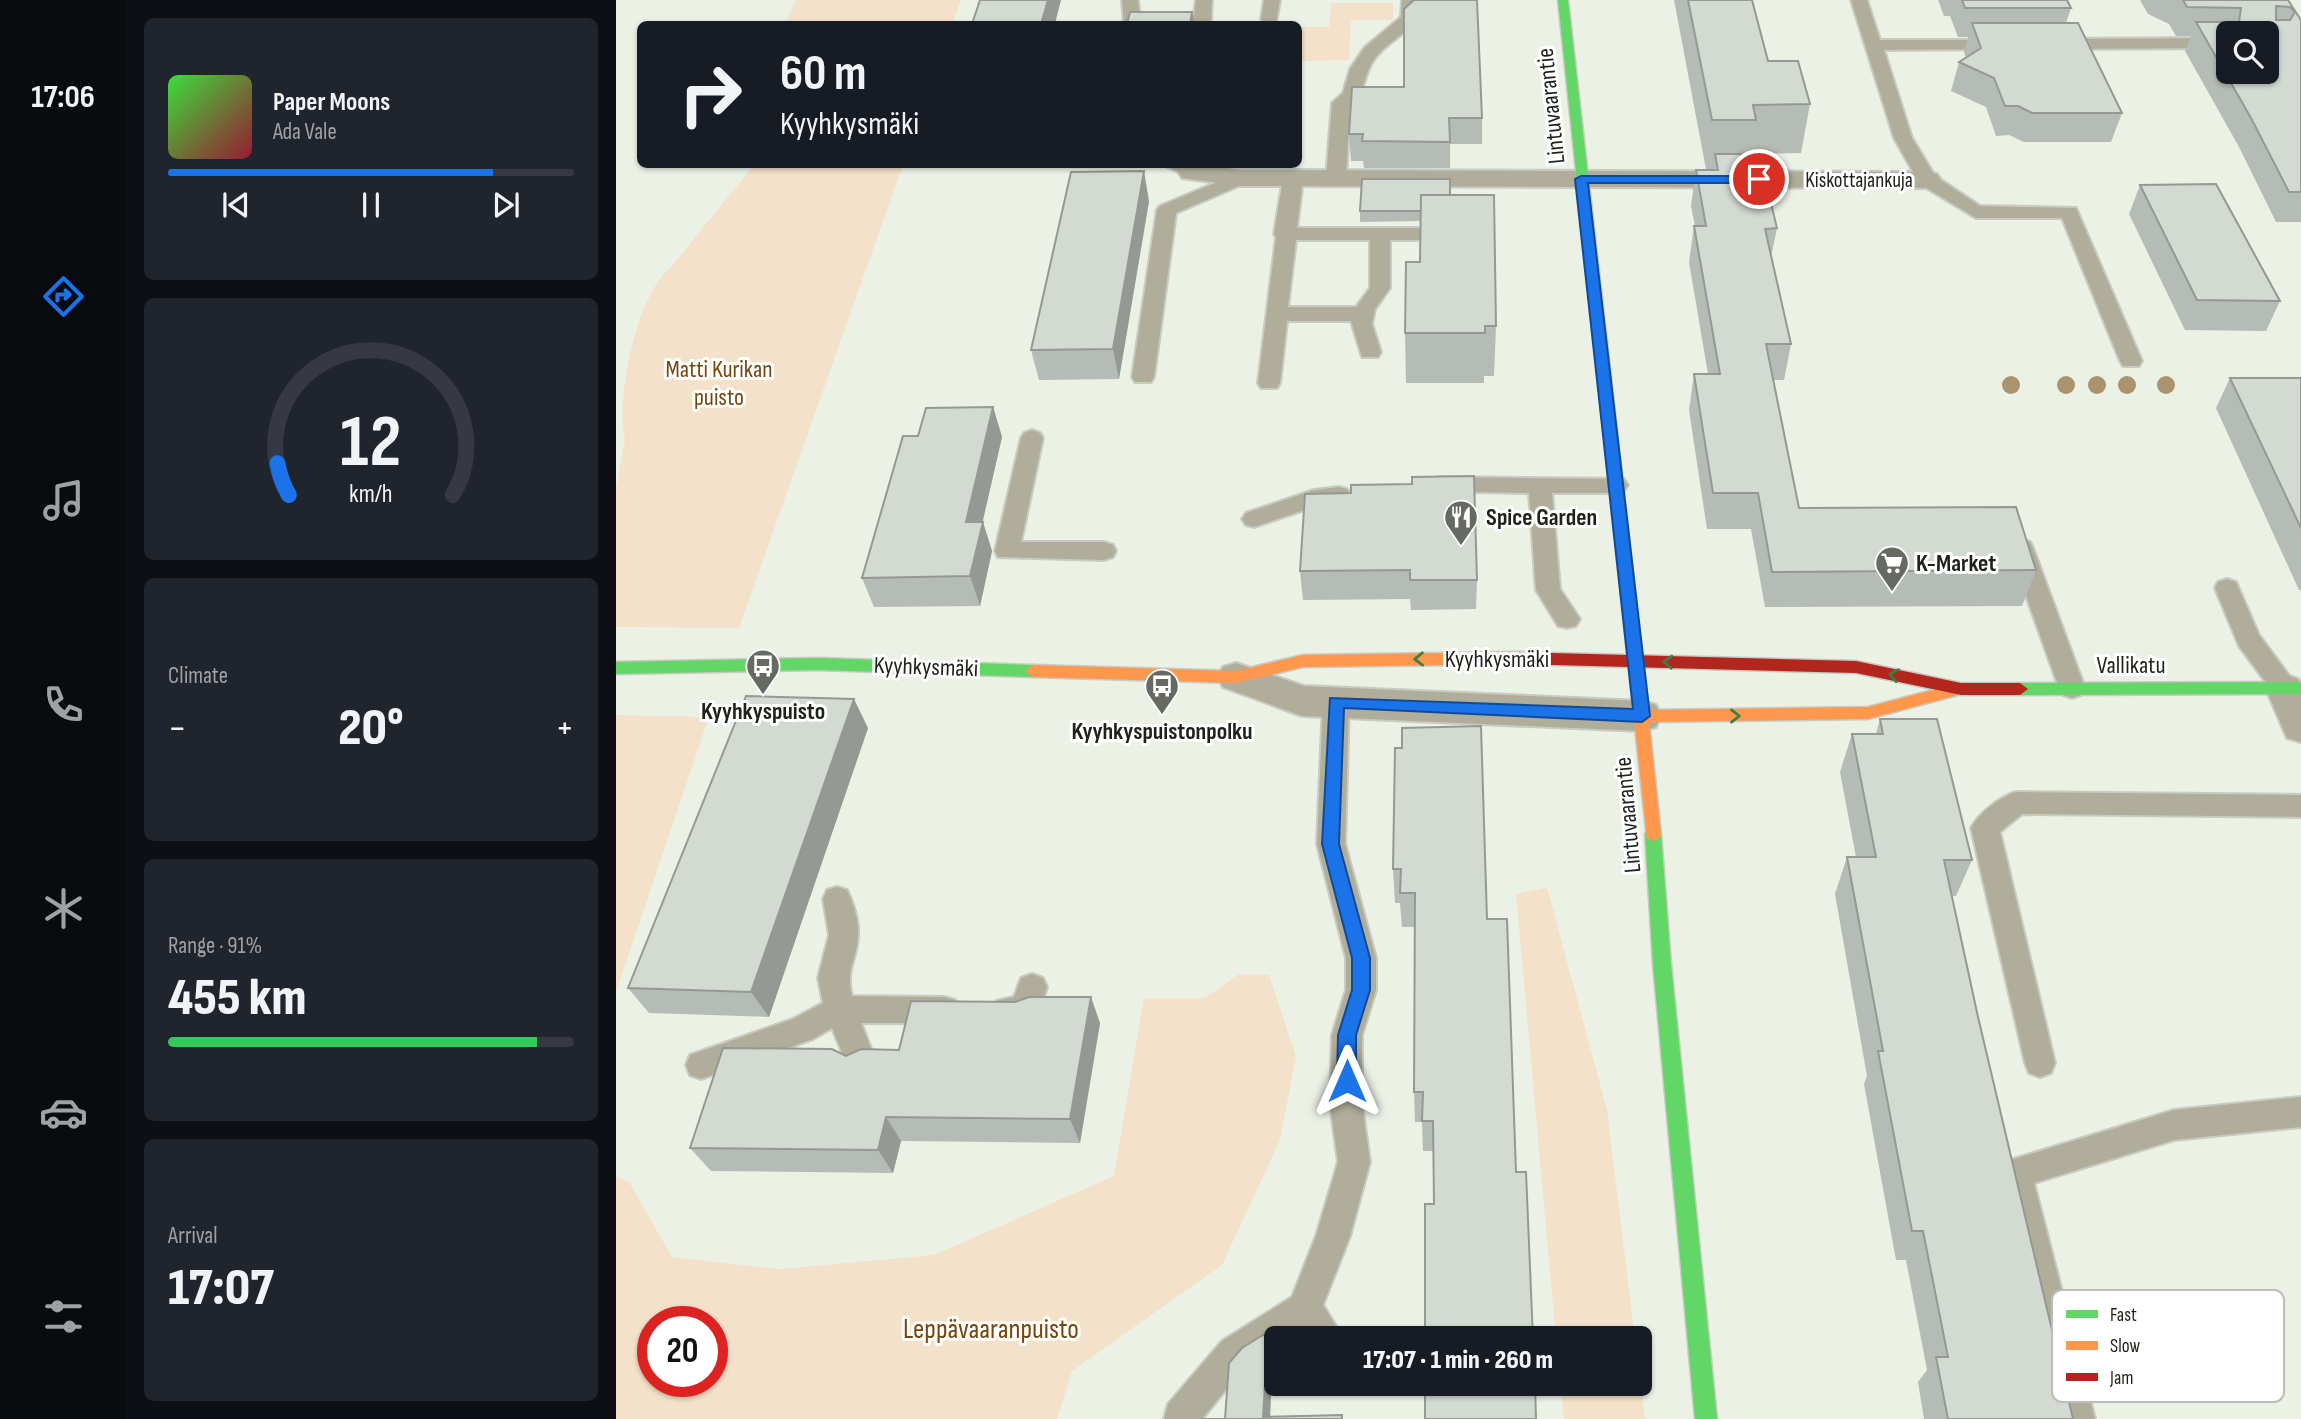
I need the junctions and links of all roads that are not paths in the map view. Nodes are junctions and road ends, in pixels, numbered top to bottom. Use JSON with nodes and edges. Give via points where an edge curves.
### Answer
{"nodes":[{"id":1,"x":1130,"y":0,"type":"edge"},
{"id":2,"x":1205,"y":0,"type":"edge"},
{"id":3,"x":1272,"y":0,"type":"edge"},
{"id":4,"x":1410,"y":0,"type":"edge"},
{"id":5,"x":1563,"y":0,"type":"edge"},
{"id":6,"x":1859,"y":0,"type":"edge"},
{"id":7,"x":1270,"y":19,"type":"dead end"},
{"id":8,"x":1134,"y":21,"type":"edge"},
{"id":9,"x":1149,"y":21,"type":"edge"},
{"id":10,"x":2216,"y":43,"type":"edge"},
{"id":11,"x":1873,"y":45,"type":"junction"},
{"id":12,"x":1181,"y":168,"type":"edge"},
{"id":13,"x":1241,"y":178,"type":"junction"},
{"id":14,"x":1293,"y":179,"type":"junction"},
{"id":15,"x":1336,"y":179,"type":"junction"},
{"id":16,"x":1581,"y":179,"type":"junction"},
{"id":17,"x":1927,"y":180,"type":"junction"},
{"id":18,"x":1284,"y":234,"type":"junction"},
{"id":19,"x":1380,"y":234,"type":"junction"},
{"id":20,"x":1476,"y":234,"type":"edge"},
{"id":21,"x":1276,"y":314,"type":"junction"},
{"id":22,"x":1363,"y":314,"type":"junction"},
{"id":23,"x":1370,"y":352,"type":"dead end"},
{"id":24,"x":2132,"y":362,"type":"dead end"},
{"id":25,"x":1143,"y":377,"type":"dead end"},
{"id":26,"x":1269,"y":383,"type":"dead end"},
{"id":27,"x":1032,"y":438,"type":"dead end"},
{"id":28,"x":1419,"y":485,"type":"edge"},
{"id":29,"x":1540,"y":485,"type":"junction"},
{"id":30,"x":1616,"y":485,"type":"junction"},
{"id":31,"x":1366,"y":492,"type":"edge"},
{"id":32,"x":1254,"y":519,"type":"dead end"},
{"id":33,"x":2016,"y":534,"type":"edge"},
{"id":34,"x":1104,"y":551,"type":"dead end"},
{"id":35,"x":2227,"y":588,"type":"dead end"},
{"id":36,"x":1567,"y":619,"type":"dead end"},
{"id":37,"x":1634,"y":660,"type":"junction"},
{"id":38,"x":616,"y":668,"type":"edge"},
{"id":39,"x":1236,"y":677,"type":"junction"},
{"id":40,"x":2072,"y":688,"type":"junction"},
{"id":41,"x":1961,"y":689,"type":"junction"},
{"id":42,"x":2293,"y":689,"type":"edge"},
{"id":43,"x":1336,"y":702,"type":"junction"},
{"id":44,"x":1642,"y":716,"type":"junction"},
{"id":45,"x":2301,"y":727,"type":"edge"},
{"id":46,"x":2301,"y":806,"type":"edge"},
{"id":47,"x":837,"y":899,"type":"dead end"},
{"id":48,"x":1032,"y":987,"type":"dead end"},
{"id":49,"x":840,"y":1009,"type":"junction"},
{"id":50,"x":2040,"y":1063,"type":"dead end"},
{"id":51,"x":862,"y":1064,"type":"edge"},
{"id":52,"x":701,"y":1065,"type":"dead end"},
{"id":53,"x":2301,"y":1112,"type":"edge"},
{"id":54,"x":1304,"y":1309,"type":"junction"},
{"id":55,"x":2052,"y":1320,"type":"edge"},
{"id":56,"x":1318,"y":1326,"type":"edge"},
{"id":57,"x":2073,"y":1402,"type":"edge"},
{"id":58,"x":1181,"y":1417,"type":"edge"},
{"id":59,"x":1706,"y":1419,"type":"edge"},
{"id":60,"x":2077,"y":1419,"type":"edge"}],
"edges":[{"from":1,"to":8,"type":"lane"},
{"from":2,"to":9,"type":"lane","via":[[1202,20]]},
{"from":3,"to":7,"type":"lane"},
{"from":4,"to":15,"type":"lane","via":[[1409,19],[1363,57],[1352,95],[1341,103]]},
{"from":5,"to":16,"type":"street","name":"Lintuvaarantie"},
{"from":6,"to":11,"type":"lane"},
{"from":10,"to":11,"type":"lane"},
{"from":11,"to":17,"type":"lane","via":[[1903,138]]},
{"from":12,"to":13,"type":"street","name":"Kiskottajankuja"},
{"from":13,"to":14,"type":"street","name":"Kiskottajankuja"},
{"from":13,"to":25,"type":"lane","via":[[1167,211]]},
{"from":14,"to":15,"type":"street","name":"Kiskottajankuja"},
{"from":14,"to":18,"type":"lane"},
{"from":15,"to":16,"type":"street","name":"Kiskottajankuja"},
{"from":16,"to":17,"type":"street","name":"Kiskottajankuja"},
{"from":16,"to":30,"type":"street","name":"Lintuvaarantie"},
{"from":17,"to":24,"type":"lane","via":[[1976,212],[2069,212]]},
{"from":18,"to":19,"type":"lane"},
{"from":18,"to":21,"type":"lane"},
{"from":19,"to":20,"type":"lane"},
{"from":19,"to":22,"type":"lane","via":[[1380,288]]},
{"from":21,"to":22,"type":"lane"},
{"from":21,"to":26,"type":"lane"},
{"from":22,"to":23,"type":"lane","via":[[1361,324]]},
{"from":27,"to":34,"type":"lane","via":[[1007,551]]},
{"from":28,"to":29,"type":"lane"},
{"from":29,"to":30,"type":"lane"},
{"from":29,"to":36,"type":"lane","via":[[1548,590]]},
{"from":30,"to":37,"type":"street","name":"Lintuvaarantie"},
{"from":31,"to":32,"type":"lane","via":[[1314,498]]},
{"from":33,"to":40,"type":"lane"},
{"from":35,"to":42,"type":"lane","via":[[2248,639]]},
{"from":37,"to":39,"type":"street","name":"Kyyhkysmäki","one_way":true,"via":[[1303,661]]},
{"from":41,"to":37,"type":"street","name":"Vallikatu","one_way":true,"via":[[1856,667]]},
{"from":37,"to":44,"type":"street","name":"Lintuvaarantie"},
{"from":38,"to":39,"type":"street","name":"Kyyhkysmäki","via":[[818,664]]},
{"from":39,"to":43,"type":"street","name":"Kyyhkysmäki","via":[[1302,701]]},
{"from":40,"to":41,"type":"street","name":"Vallikatu"},
{"from":40,"to":42,"type":"street","name":"Vallikatu"},
{"from":44,"to":41,"type":"street","name":"Vallikatu","one_way":true,"via":[[1868,713]]},
{"from":42,"to":45,"type":"street"},
{"from":43,"to":44,"type":"street","name":"Kyyhkysmäki"},
{"from":43,"to":54,"type":"lane","via":[[1331,844],[1361,958],[1361,990],[1347,1035],[1346,1104],[1354,1162],[1333,1236]]},
{"from":44,"to":59,"type":"street","name":"Lintuvaarantie"},
{"from":46,"to":50,"type":"lane","via":[[2016,803],[1984,828]]},
{"from":47,"to":49,"type":"lane","via":[[844,935],[833,978]]},
{"from":48,"to":49,"type":"lane","via":[[1026,1012]]},
{"from":49,"to":51,"type":"lane"},
{"from":49,"to":52,"type":"lane","via":[[802,1030]]},
{"from":53,"to":55,"type":"lane","via":[[2174,1125],[2015,1173]]},
{"from":54,"to":56,"type":"lane"},
{"from":54,"to":58,"type":"lane","via":[[1234,1353]]},
{"from":57,"to":60,"type":"lane"}]}
